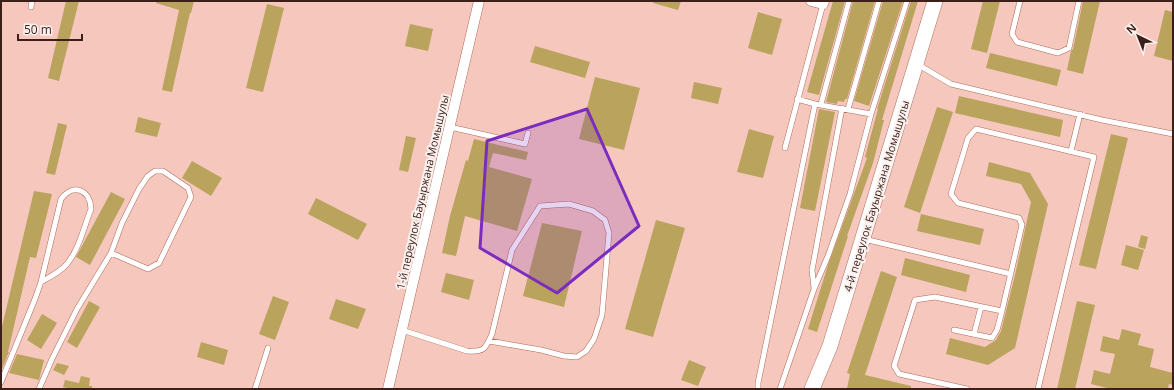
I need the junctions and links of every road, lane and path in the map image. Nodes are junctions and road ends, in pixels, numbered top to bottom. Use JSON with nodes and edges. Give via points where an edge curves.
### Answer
{"nodes":[{"id":1,"x":480,"y":1,"type":"edge"},
{"id":2,"x":811,"y":1,"type":"edge"},
{"id":3,"x":849,"y":1,"type":"edge"},
{"id":4,"x":879,"y":1,"type":"edge"},
{"id":5,"x":907,"y":1,"type":"edge"},
{"id":6,"x":935,"y":1,"type":"edge"},
{"id":7,"x":1020,"y":1,"type":"edge"},
{"id":8,"x":1079,"y":1,"type":"edge"},
{"id":9,"x":823,"y":2,"type":"edge"},
{"id":10,"x":916,"y":64,"type":"junction"},
{"id":11,"x":797,"y":99,"type":"junction"},
{"id":12,"x":818,"y":104,"type":"junction"},
{"id":13,"x":842,"y":108,"type":"junction"},
{"id":14,"x":848,"y":109,"type":"junction"},
{"id":15,"x":871,"y":114,"type":"junction"},
{"id":16,"x":1080,"y":114,"type":"junction"},
{"id":17,"x":450,"y":127,"type":"junction"},
{"id":18,"x":528,"y":133,"type":"dead end"},
{"id":19,"x":1173,"y":134,"type":"edge"},
{"id":20,"x":785,"y":148,"type":"dead end"},
{"id":21,"x":1071,"y":151,"type":"junction"},
{"id":22,"x":863,"y":239,"type":"junction"},
{"id":23,"x":111,"y":253,"type":"junction"},
{"id":24,"x":1011,"y":274,"type":"junction"},
{"id":25,"x":41,"y":282,"type":"junction"},
{"id":26,"x":814,"y":289,"type":"junction"},
{"id":27,"x":981,"y":307,"type":"junction"},
{"id":28,"x":1002,"y":312,"type":"junction"},
{"id":29,"x":402,"y":330,"type":"junction"},
{"id":30,"x":954,"y":330,"type":"dead end"},
{"id":31,"x":974,"y":334,"type":"junction"},
{"id":32,"x":489,"y":341,"type":"junction"},
{"id":33,"x":268,"y":348,"type":"dead end"},
{"id":34,"x":1,"y":382,"type":"edge"},
{"id":35,"x":39,"y":389,"type":"edge"},
{"id":36,"x":255,"y":389,"type":"edge"},
{"id":37,"x":388,"y":389,"type":"edge"},
{"id":38,"x":758,"y":389,"type":"edge"},
{"id":39,"x":780,"y":389,"type":"edge"},
{"id":40,"x":812,"y":389,"type":"edge"},
{"id":41,"x":967,"y":389,"type":"edge"},
{"id":42,"x":1038,"y":389,"type":"edge"}],
"edges":[{"from":1,"to":17,"type":"street","name":"1-й переулок Бауыржана Момышулы"},
{"from":2,"to":9,"type":"street"},
{"from":3,"to":12,"type":"lane"},
{"from":4,"to":14,"type":"lane"},
{"from":5,"to":15,"type":"lane"},
{"from":6,"to":10,"type":"street","name":"4-й переулок Бауыржана Момышулы"},
{"from":7,"to":8,"type":"lane","via":[[1012,34],[1017,42],[1058,52],[1069,48]]},
{"from":9,"to":11,"type":"lane"},
{"from":10,"to":16,"type":"lane","via":[[950,84]]},
{"from":10,"to":22,"type":"street","name":"4-й переулок Бауыржана Момышулы"},
{"from":11,"to":12,"type":"lane"},
{"from":11,"to":20,"type":"lane"},
{"from":12,"to":13,"type":"lane"},
{"from":12,"to":38,"type":"lane"},
{"from":13,"to":14,"type":"lane"},
{"from":13,"to":26,"type":"lane","via":[[812,270]]},
{"from":14,"to":15,"type":"lane"},
{"from":15,"to":26,"type":"lane","via":[[850,194]]},
{"from":16,"to":19,"type":"lane"},
{"from":16,"to":21,"type":"lane"},
{"from":17,"to":18,"type":"lane","via":[[525,144]]},
{"from":17,"to":29,"type":"street","name":"1-й переулок Бауыржана Момышулы"},
{"from":21,"to":24,"type":"lane","via":[[976,129],[968,138],[951,194],[958,202],[1019,218],[1022,225]]},
{"from":21,"to":42,"type":"lane","via":[[1094,157]]},
{"from":22,"to":24,"type":"lane"},
{"from":22,"to":40,"type":"street","name":"4-й переулок Бауыржана Момышулы","via":[[830,346]]},
{"from":23,"to":23,"type":"lane","via":[[148,269],[159,263],[191,197],[188,188],[163,171],[155,171],[148,176],[126,216]]},
{"from":23,"to":35,"type":"lane","via":[[77,309]]},
{"from":24,"to":28,"type":"lane"},
{"from":25,"to":25,"type":"lane","via":[[61,199],[69,191],[85,192],[91,210],[75,251],[56,274]]},
{"from":25,"to":34,"type":"lane"},
{"from":26,"to":39,"type":"lane"},
{"from":27,"to":28,"type":"lane"},
{"from":27,"to":31,"type":"lane"},
{"from":27,"to":41,"type":"lane","via":[[935,296],[915,300],[894,366],[899,374]]},
{"from":28,"to":31,"type":"lane","via":[[992,338]]},
{"from":29,"to":32,"type":"lane","via":[[467,351],[485,348]]},
{"from":29,"to":37,"type":"street","name":"1-й переулок Бауыржана Момышулы"},
{"from":30,"to":31,"type":"lane"},
{"from":32,"to":32,"type":"lane","via":[[564,356],[577,357],[586,351],[594,339],[602,315],[609,233],[605,220],[593,211],[569,204],[540,206],[512,250]]},
{"from":33,"to":36,"type":"lane"}]}
